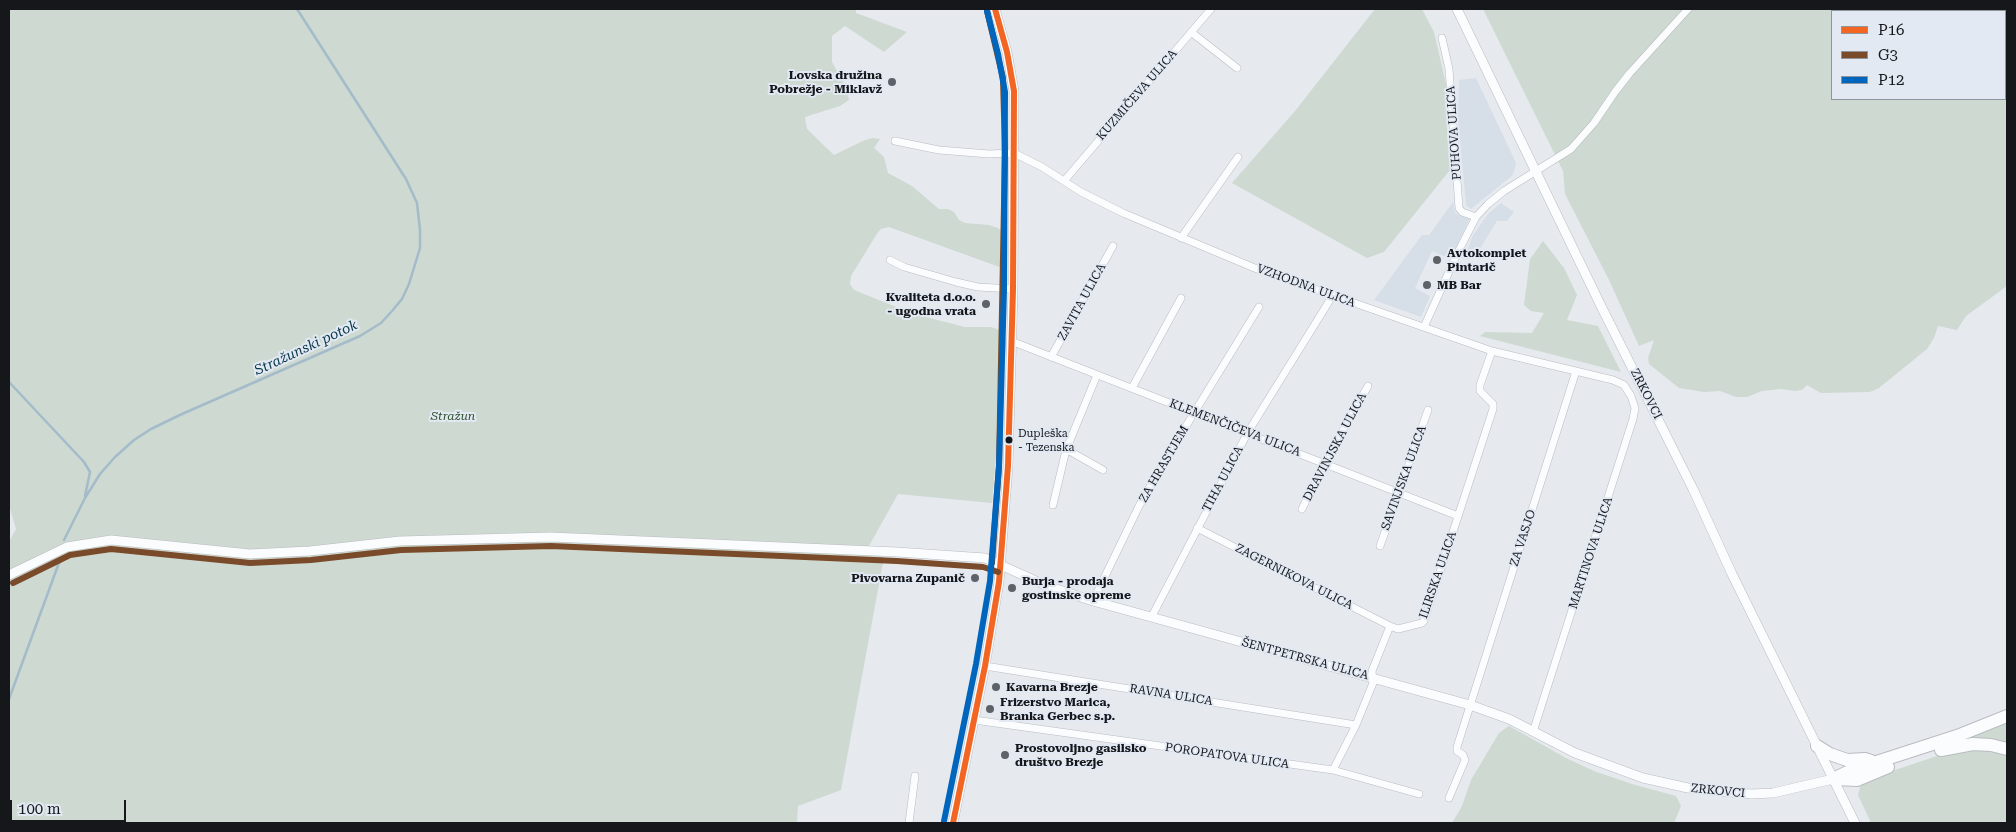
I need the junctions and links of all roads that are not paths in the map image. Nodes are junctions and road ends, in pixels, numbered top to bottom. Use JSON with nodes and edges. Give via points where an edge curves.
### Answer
{"nodes":[{"id":1,"x":995,"y":9,"type":"edge"},
{"id":2,"x":1211,"y":9,"type":"edge"},
{"id":3,"x":1457,"y":9,"type":"edge"},
{"id":4,"x":1688,"y":9,"type":"edge"},
{"id":5,"x":1191,"y":32,"type":"junction"},
{"id":6,"x":1442,"y":38,"type":"dead end"},
{"id":7,"x":1237,"y":68,"type":"dead end"},
{"id":8,"x":895,"y":141,"type":"dead end"},
{"id":9,"x":1014,"y":153,"type":"junction"},
{"id":10,"x":1238,"y":157,"type":"dead end"},
{"id":11,"x":1536,"y":171,"type":"junction"},
{"id":12,"x":1064,"y":181,"type":"junction"},
{"id":13,"x":1476,"y":218,"type":"junction"},
{"id":14,"x":1181,"y":238,"type":"junction"},
{"id":15,"x":1113,"y":246,"type":"dead end"},
{"id":16,"x":890,"y":260,"type":"dead end"},
{"id":17,"x":1013,"y":289,"type":"junction"},
{"id":18,"x":1332,"y":295,"type":"junction"},
{"id":19,"x":1181,"y":298,"type":"dead end"},
{"id":20,"x":1259,"y":307,"type":"dead end"},
{"id":21,"x":1424,"y":327,"type":"junction"},
{"id":22,"x":1011,"y":341,"type":"junction"},
{"id":23,"x":1492,"y":351,"type":"junction"},
{"id":24,"x":1050,"y":358,"type":"junction"},
{"id":25,"x":1576,"y":371,"type":"junction"},
{"id":26,"x":1097,"y":375,"type":"junction"},
{"id":27,"x":1613,"y":380,"type":"joint"},
{"id":28,"x":1368,"y":386,"type":"dead end"},
{"id":29,"x":1132,"y":388,"type":"junction"},
{"id":30,"x":1428,"y":410,"type":"dead end"},
{"id":31,"x":1194,"y":412,"type":"junction"},
{"id":32,"x":1248,"y":432,"type":"junction"},
{"id":33,"x":1066,"y":449,"type":"junction"},
{"id":34,"x":1324,"y":464,"type":"junction"},
{"id":35,"x":1103,"y":470,"type":"dead end"},
{"id":36,"x":1399,"y":493,"type":"junction"},
{"id":37,"x":1053,"y":505,"type":"dead end"},
{"id":38,"x":1302,"y":509,"type":"dead end"},
{"id":39,"x":1458,"y":516,"type":"junction"},
{"id":40,"x":1198,"y":528,"type":"junction"},
{"id":41,"x":1380,"y":546,"type":"dead end"},
{"id":42,"x":1001,"y":564,"type":"junction"},
{"id":43,"x":9,"y":575,"type":"edge"},
{"id":44,"x":1093,"y":600,"type":"junction"},
{"id":45,"x":1152,"y":616,"type":"junction"},
{"id":46,"x":1390,"y":626,"type":"junction"},
{"id":47,"x":985,"y":666,"type":"junction"},
{"id":48,"x":1373,"y":678,"type":"junction"},
{"id":49,"x":1470,"y":705,"type":"junction"},
{"id":50,"x":2007,"y":716,"type":"edge"},
{"id":51,"x":974,"y":720,"type":"junction"},
{"id":52,"x":1356,"y":725,"type":"junction"},
{"id":53,"x":1533,"y":732,"type":"junction"},
{"id":54,"x":1817,"y":746,"type":"junction"},
{"id":55,"x":2007,"y":749,"type":"edge"},
{"id":56,"x":1876,"y":763,"type":"junction"},
{"id":57,"x":1604,"y":764,"type":"joint"},
{"id":58,"x":1332,"y":770,"type":"junction"},
{"id":59,"x":915,"y":776,"type":"dead end"},
{"id":60,"x":1833,"y":779,"type":"junction"},
{"id":61,"x":1419,"y":794,"type":"dead end"},
{"id":62,"x":1449,"y":798,"type":"dead end"},
{"id":63,"x":909,"y":823,"type":"edge"},
{"id":64,"x":953,"y":823,"type":"edge"},
{"id":65,"x":1855,"y":823,"type":"edge"}],
"edges":[{"from":1,"to":9,"type":"street","via":[[1012,78]]},
{"from":2,"to":5,"type":"street","name":"KUZMIČEVA ULICA"},
{"from":3,"to":11,"type":"street","name":"ZRKOVCI"},
{"from":4,"to":11,"type":"street","via":[[1650,49],[1582,137],[1565,154]]},
{"from":5,"to":7,"type":"street"},
{"from":5,"to":12,"type":"street","name":"KUZMIČEVA ULICA"},
{"from":6,"to":13,"type":"street","name":"PUHOVA ULICA","via":[[1449,69],[1459,208]]},
{"from":8,"to":9,"type":"street","via":[[939,150]]},
{"from":9,"to":12,"type":"street","name":"VZHODNA ULICA"},
{"from":9,"to":17,"type":"street"},
{"from":10,"to":14,"type":"street"},
{"from":11,"to":13,"type":"street","via":[[1496,197]]},
{"from":11,"to":54,"type":"street","name":"ZRKOVCI"},
{"from":12,"to":14,"type":"street","name":"VZHODNA ULICA","via":[[1098,201]]},
{"from":13,"to":21,"type":"street"},
{"from":14,"to":18,"type":"street","name":"VZHODNA ULICA"},
{"from":15,"to":24,"type":"street","name":"ZAVITA ULICA"},
{"from":16,"to":17,"type":"street","via":[[956,282]]},
{"from":17,"to":22,"type":"street"},
{"from":18,"to":21,"type":"street","name":"VZHODNA ULICA"},
{"from":18,"to":32,"type":"street","name":"TIHA ULICA"},
{"from":19,"to":29,"type":"street"},
{"from":20,"to":31,"type":"street","name":"ZA HRASTJEM"},
{"from":21,"to":23,"type":"street","name":"VZHODNA ULICA"},
{"from":22,"to":24,"type":"street","name":"KLEMENČIČEVA ULICA"},
{"from":22,"to":42,"type":"street","via":[[1008,466]]},
{"from":23,"to":25,"type":"street","name":"VZHODNA ULICA"},
{"from":23,"to":39,"type":"street","name":"ILIRSKA ULICA","via":[[1480,391],[1493,408]]},
{"from":24,"to":26,"type":"street","name":"KLEMENČIČEVA ULICA"},
{"from":25,"to":27,"type":"street","name":"VZHODNA ULICA"},
{"from":25,"to":49,"type":"street","name":"ZA VASJO"},
{"from":26,"to":29,"type":"street","name":"KLEMENČIČEVA ULICA"},
{"from":26,"to":33,"type":"street"},
{"from":27,"to":53,"type":"street","name":"MARTINOVA ULICA","via":[[1624,385],[1631,396],[1635,408],[1633,419]]},
{"from":28,"to":34,"type":"street","name":"DRAVINJSKA ULICA"},
{"from":29,"to":31,"type":"street","name":"KLEMENČIČEVA ULICA"},
{"from":30,"to":36,"type":"street","name":"SAVINJSKA ULICA"},
{"from":31,"to":32,"type":"street","name":"KLEMENČIČEVA ULICA"},
{"from":31,"to":44,"type":"street","name":"ZA HRASTJEM","via":[[1139,506]]},
{"from":32,"to":34,"type":"street","name":"KLEMENČIČEVA ULICA"},
{"from":32,"to":40,"type":"street","name":"TIHA ULICA"},
{"from":33,"to":35,"type":"street"},
{"from":33,"to":37,"type":"street"},
{"from":34,"to":36,"type":"street","name":"KLEMENČIČEVA ULICA"},
{"from":34,"to":38,"type":"street","name":"DRAVINJSKA ULICA"},
{"from":36,"to":39,"type":"street","name":"KLEMENČIČEVA ULICA"},
{"from":36,"to":41,"type":"street","name":"SAVINJSKA ULICA"},
{"from":39,"to":46,"type":"street","name":"ILIRSKA ULICA","via":[[1424,621],[1408,628]]},
{"from":40,"to":45,"type":"street","name":"TIHA ULICA"},
{"from":40,"to":46,"type":"street","name":"ZAGERNIKOVA ULICA"},
{"from":42,"to":43,"type":"street","name":"ŠENTPETRSKA ULICA","via":[[985,558],[897,552],[551,537],[400,541],[250,554],[111,540],[67,547]]},
{"from":42,"to":44,"type":"street","name":"ŠENTPETRSKA ULICA","via":[[1047,586]]},
{"from":42,"to":47,"type":"street"},
{"from":44,"to":45,"type":"street","name":"ŠENTPETRSKA ULICA"},
{"from":45,"to":48,"type":"street","name":"ŠENTPETRSKA ULICA"},
{"from":46,"to":48,"type":"street","via":[[1372,671]]},
{"from":47,"to":51,"type":"street"},
{"from":47,"to":52,"type":"street","name":"RAVNA ULICA"},
{"from":48,"to":49,"type":"street","name":"ŠENTPETRSKA ULICA"},
{"from":48,"to":52,"type":"street"},
{"from":49,"to":53,"type":"street","name":"ŠENTPETRSKA ULICA"},
{"from":49,"to":62,"type":"street","name":"ZA VASJO","via":[[1457,751],[1464,755],[1465,760]]},
{"from":50,"to":56,"type":"highway"},
{"from":51,"to":58,"type":"street","name":"POROPATOVA ULICA"},
{"from":51,"to":64,"type":"street"},
{"from":52,"to":58,"type":"street"},
{"from":53,"to":57,"type":"street","name":"ŠENTPETRSKA ULICA"},
{"from":54,"to":56,"type":"highway","via":[[1847,760],[1865,759]]},
{"from":54,"to":60,"type":"street","name":"ZRKOVCI"},
{"from":55,"to":60,"type":"highway","via":[[1982,744],[1955,746],[1857,780]]},
{"from":56,"to":60,"type":"highway"},
{"from":57,"to":60,"type":"street","name":"ZRKOVCI","via":[[1643,778],[1688,788],[1751,794],[1773,793]]},
{"from":58,"to":61,"type":"street","name":"POROPATOVA ULICA"},
{"from":59,"to":63,"type":"street"},
{"from":60,"to":65,"type":"street","name":"ZRKOVCI"}]}
